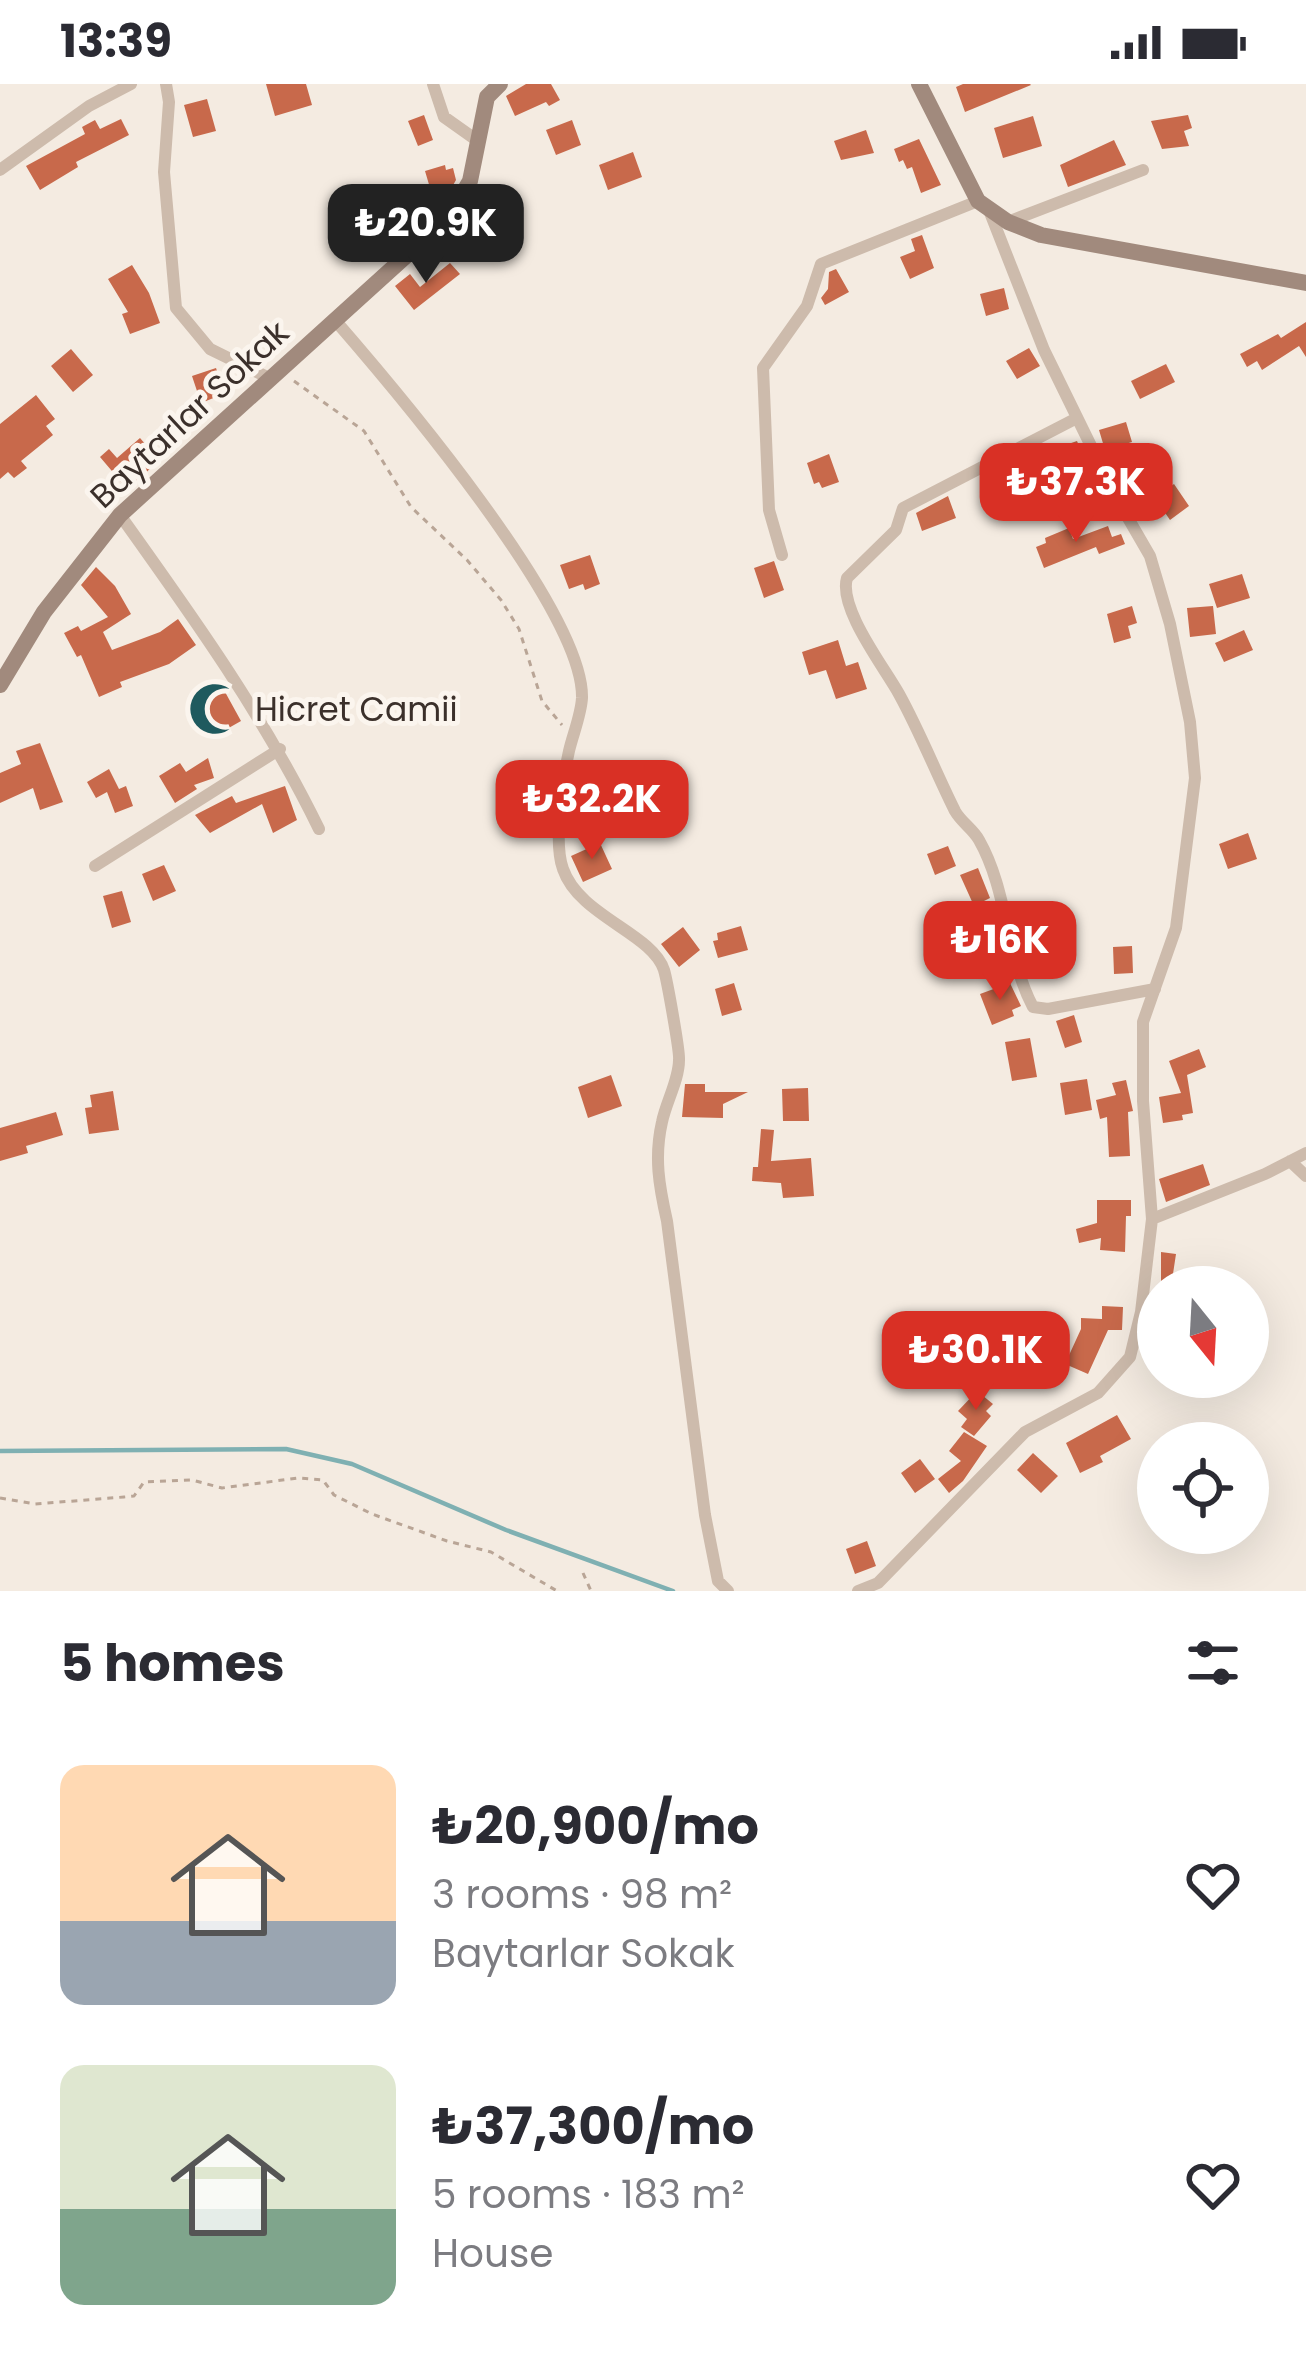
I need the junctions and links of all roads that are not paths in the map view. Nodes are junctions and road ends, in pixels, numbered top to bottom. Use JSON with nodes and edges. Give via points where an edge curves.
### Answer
{"nodes":[{"id":1,"x":131,"y":84,"type":"edge"},
{"id":2,"x":166,"y":84,"type":"edge"},
{"id":3,"x":433,"y":84,"type":"edge"},
{"id":4,"x":500,"y":84,"type":"edge"},
{"id":5,"x":920,"y":84,"type":"edge"},
{"id":6,"x":475,"y":139,"type":"junction"},
{"id":7,"x":0,"y":170,"type":"edge"},
{"id":8,"x":1143,"y":170,"type":"dead end"},
{"id":9,"x":983,"y":205,"type":"junction"},
{"id":10,"x":1008,"y":222,"type":"junction"},
{"id":11,"x":1306,"y":283,"type":"edge"},
{"id":12,"x":334,"y":320,"type":"junction"},
{"id":13,"x":274,"y":374,"type":"junction"},
{"id":14,"x":1077,"y":418,"type":"junction"},
{"id":15,"x":120,"y":515,"type":"junction"},
{"id":16,"x":782,"y":555,"type":"dead end"},
{"id":17,"x":0,"y":685,"type":"edge"},
{"id":18,"x":280,"y":749,"type":"junction"},
{"id":19,"x":319,"y":829,"type":"dead end"},
{"id":20,"x":95,"y":866,"type":"dead end"},
{"id":21,"x":1155,"y":989,"type":"junction"},
{"id":22,"x":1306,"y":1153,"type":"edge"},
{"id":23,"x":1290,"y":1161,"type":"junction"},
{"id":24,"x":1306,"y":1176,"type":"edge"},
{"id":25,"x":1152,"y":1219,"type":"junction"},
{"id":26,"x":728,"y":1591,"type":"edge"},
{"id":27,"x":858,"y":1591,"type":"edge"}],
"edges":[{"from":1,"to":7,"type":"street"},
{"from":2,"to":13,"type":"street","via":[[176,308],[210,349]]},
{"from":3,"to":6,"type":"street","via":[[444,117]]},
{"from":4,"to":6,"type":"street","name":"Baytarlar Sokak","via":[[487,97]]},
{"from":5,"to":9,"type":"street"},
{"from":6,"to":12,"type":"street","name":"Baytarlar Sokak","via":[[470,181],[448,217]]},
{"from":8,"to":10,"type":"street"},
{"from":9,"to":10,"type":"street"},
{"from":9,"to":14,"type":"street"},
{"from":9,"to":16,"type":"street","via":[[821,264],[807,306],[763,368],[769,509]]},
{"from":10,"to":11,"type":"street","via":[[1041,235]]},
{"from":12,"to":13,"type":"street","name":"Baytarlar Sokak"},
{"from":12,"to":26,"type":"street","via":[[502,532],[578,670],[582,699],[559,850],[579,896],[664,969],[680,1061],[656,1174],[710,1538],[718,1581]]},
{"from":13,"to":15,"type":"street","name":"Baytarlar Sokak"},
{"from":14,"to":21,"type":"street","via":[[1150,556],[1190,722],[1189,849],[1176,928]]},
{"from":14,"to":21,"type":"street","via":[[903,508],[896,530],[844,586],[956,814],[979,838],[1033,1007]]},
{"from":15,"to":17,"type":"street","name":"Baytarlar Sokak","via":[[44,612]]},
{"from":15,"to":18,"type":"street"},
{"from":18,"to":19,"type":"street"},
{"from":18,"to":20,"type":"street"},
{"from":21,"to":25,"type":"street","via":[[1143,1042]]},
{"from":22,"to":23,"type":"street"},
{"from":23,"to":24,"type":"street"},
{"from":23,"to":25,"type":"street"},
{"from":25,"to":27,"type":"street","via":[[1130,1357],[1098,1393],[1025,1432],[878,1583]]}]}
